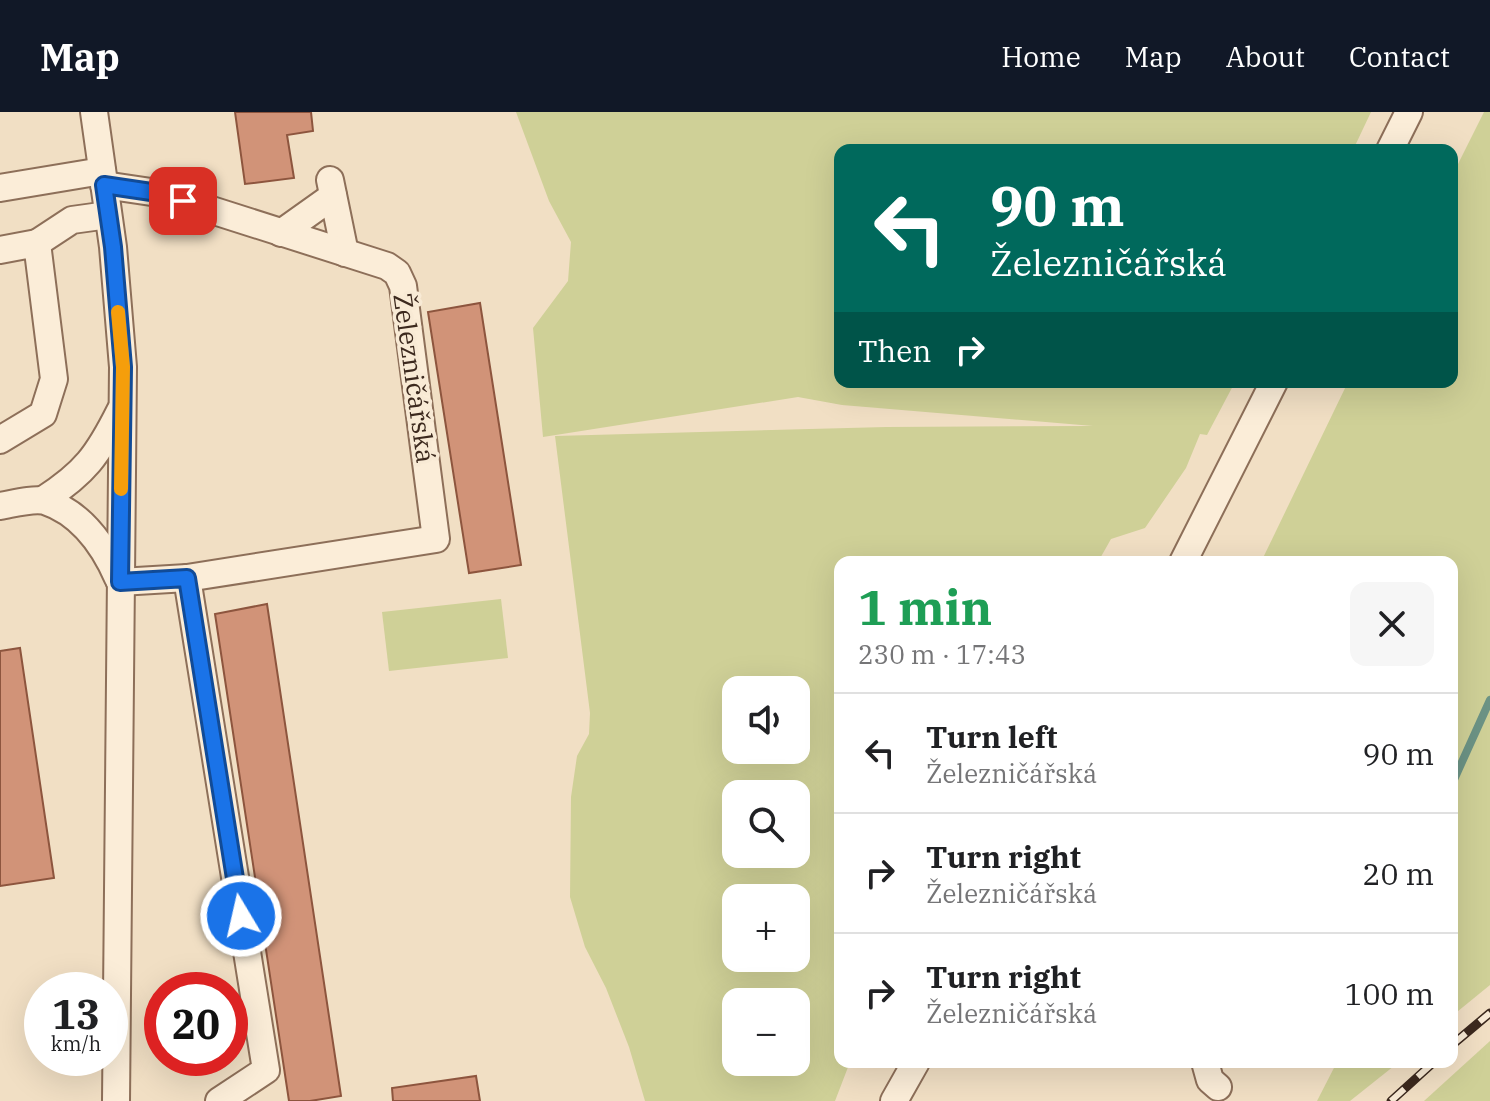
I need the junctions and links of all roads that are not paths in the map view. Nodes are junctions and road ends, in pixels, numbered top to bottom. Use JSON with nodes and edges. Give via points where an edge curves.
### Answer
{"nodes":[{"id":1,"x":94,"y":112,"type":"edge"},
{"id":2,"x":1409,"y":112,"type":"edge"},
{"id":3,"x":1393,"y":144,"type":"edge"},
{"id":4,"x":103,"y":178,"type":"junction"},
{"id":5,"x":0,"y":188,"type":"edge"},
{"id":6,"x":108,"y":215,"type":"junction"},
{"id":7,"x":281,"y":233,"type":"junction"},
{"id":8,"x":37,"y":243,"type":"junction"},
{"id":9,"x":0,"y":250,"type":"edge"},
{"id":10,"x":345,"y":253,"type":"junction"},
{"id":11,"x":1271,"y":388,"type":"edge"},
{"id":12,"x":122,"y":407,"type":"junction"},
{"id":13,"x":0,"y":440,"type":"edge"},
{"id":14,"x":43,"y":500,"type":"junction"},
{"id":15,"x":0,"y":506,"type":"edge"},
{"id":16,"x":1186,"y":556,"type":"edge"},
{"id":17,"x":187,"y":578,"type":"junction"},
{"id":18,"x":120,"y":582,"type":"junction"},
{"id":19,"x":913,"y":1068,"type":"edge"},
{"id":20,"x":1207,"y":1068,"type":"edge"},
{"id":21,"x":1218,"y":1087,"type":"dead end"},
{"id":22,"x":116,"y":1101,"type":"edge"},
{"id":23,"x":219,"y":1101,"type":"edge"},
{"id":24,"x":894,"y":1101,"type":"edge"}],
"edges":[{"from":1,"to":4,"type":"street"},
{"from":2,"to":3,"type":"street"},
{"from":4,"to":5,"type":"street","name":"Železničářská"},
{"from":4,"to":6,"type":"street"},
{"from":4,"to":7,"type":"street","name":"Železničářská"},
{"from":6,"to":8,"type":"street","via":[[72,220]]},
{"from":6,"to":12,"type":"street"},
{"from":7,"to":10,"type":"street","name":"Železničářská"},
{"from":7,"to":10,"type":"street","via":[[331,188]]},
{"from":8,"to":9,"type":"street"},
{"from":8,"to":13,"type":"street","via":[[54,379],[43,414]]},
{"from":10,"to":17,"type":"street","name":"Železničářská","via":[[387,266],[403,286],[436,539]]},
{"from":11,"to":16,"type":"street"},
{"from":12,"to":14,"type":"street","via":[[100,450],[74,481]]},
{"from":12,"to":18,"type":"street"},
{"from":14,"to":15,"type":"street"},
{"from":14,"to":18,"type":"street","via":[[82,523],[106,551]]},
{"from":17,"to":18,"type":"street","name":"Železničářská"},
{"from":17,"to":23,"type":"street","via":[[266,1070]]},
{"from":18,"to":22,"type":"street"},
{"from":19,"to":24,"type":"street"},
{"from":20,"to":21,"type":"street"}]}
